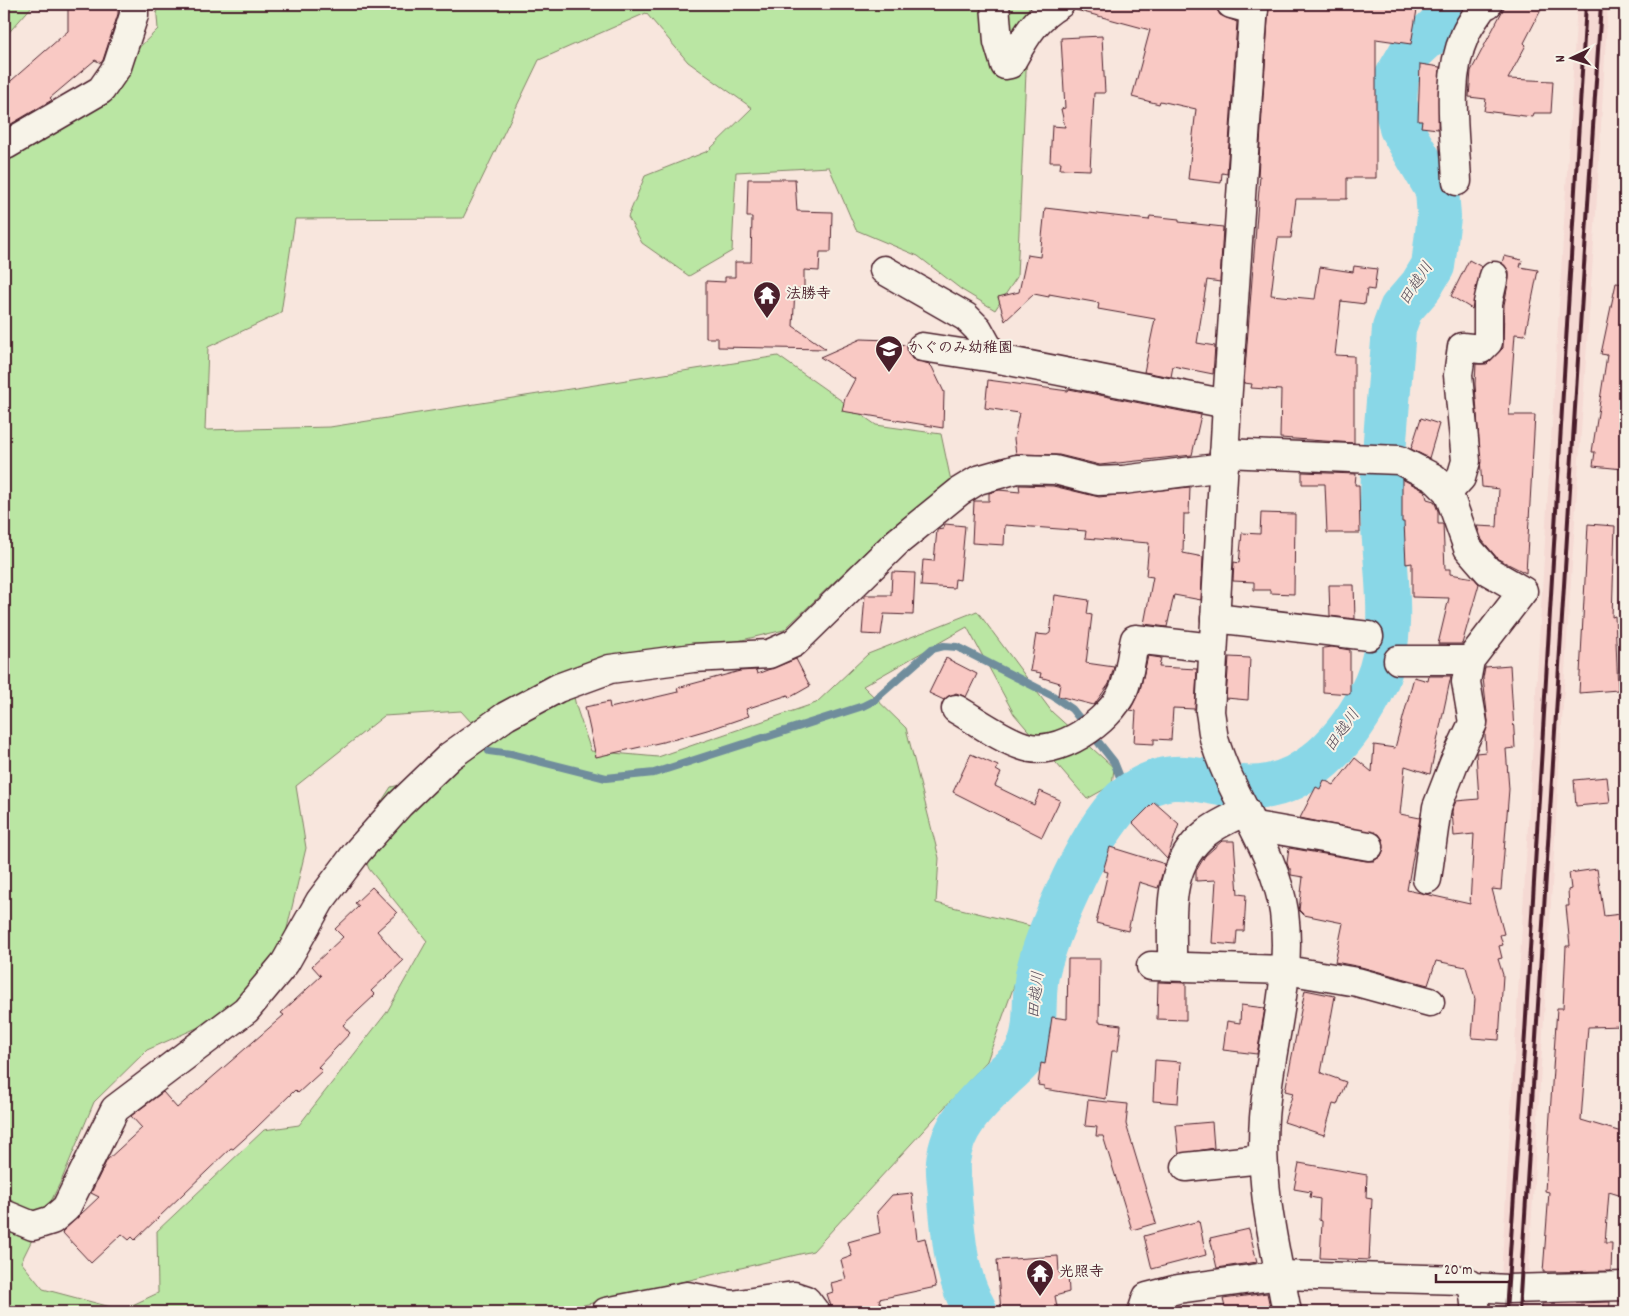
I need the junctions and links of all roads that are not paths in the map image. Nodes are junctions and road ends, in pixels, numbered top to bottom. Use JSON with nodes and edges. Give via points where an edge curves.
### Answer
{"nodes":[{"id":1,"x":134,"y":4,"type":"edge"},
{"id":2,"x":995,"y":4,"type":"edge"},
{"id":3,"x":1060,"y":4,"type":"edge"},
{"id":4,"x":1488,"y":4,"type":"edge"},
{"id":5,"x":1246,"y":6,"type":"edge"},
{"id":6,"x":6,"y":145,"type":"dead end"},
{"id":7,"x":1457,"y":180,"type":"dead end"},
{"id":8,"x":884,"y":270,"type":"dead end"},
{"id":9,"x":1494,"y":276,"type":"dead end"},
{"id":10,"x":922,"y":347,"type":"dead end"},
{"id":11,"x":994,"y":358,"type":"junction"},
{"id":12,"x":1227,"y":404,"type":"junction"},
{"id":13,"x":1224,"y":460,"type":"junction"},
{"id":14,"x":1448,"y":492,"type":"junction"},
{"id":15,"x":1215,"y":618,"type":"junction"},
{"id":16,"x":1369,"y":636,"type":"dead end"},
{"id":17,"x":1213,"y":648,"type":"junction"},
{"id":18,"x":1398,"y":660,"type":"dead end"},
{"id":19,"x":1470,"y":660,"type":"junction"},
{"id":20,"x":956,"y":710,"type":"dead end"},
{"id":21,"x":1248,"y":813,"type":"junction"},
{"id":22,"x":1369,"y":846,"type":"dead end"},
{"id":23,"x":1427,"y":878,"type":"dead end"},
{"id":24,"x":1286,"y":970,"type":"junction"},
{"id":25,"x":1430,"y":1002,"type":"dead end"},
{"id":26,"x":1262,"y":1158,"type":"junction"},
{"id":27,"x":1186,"y":1167,"type":"dead end"},
{"id":28,"x":4,"y":1214,"type":"edge"},
{"id":29,"x":1280,"y":1274,"type":"junction"},
{"id":30,"x":1625,"y":1286,"type":"edge"},
{"id":31,"x":1474,"y":1300,"type":"edge"},
{"id":32,"x":810,"y":1306,"type":"edge"},
{"id":33,"x":606,"y":1312,"type":"edge"},
{"id":34,"x":1142,"y":1312,"type":"edge"},
{"id":35,"x":1287,"y":1312,"type":"edge"}],
"edges":[{"from":1,"to":6,"type":"street","via":[[134,15],[117,67],[101,90]]},
{"from":2,"to":3,"type":"street","via":[[998,42],[1005,65],[1010,64],[1032,27],[1045,13]]},
{"from":4,"to":7,"type":"street","via":[[1483,6],[1465,35],[1456,61],[1453,102]]},
{"from":5,"to":12,"type":"street"},
{"from":8,"to":11,"type":"street","via":[[966,317],[978,329]]},
{"from":9,"to":14,"type":"street","via":[[1488,303],[1488,342],[1481,348],[1462,348],[1458,375],[1466,462],[1461,478]]},
{"from":10,"to":11,"type":"street"},
{"from":11,"to":12,"type":"street"},
{"from":12,"to":13,"type":"street"},
{"from":13,"to":14,"type":"street","via":[[1399,460],[1434,478]]},
{"from":13,"to":15,"type":"street"},
{"from":13,"to":28,"type":"street","via":[[1123,480],[1098,481],[1055,470],[1016,469],[978,480],[896,543],[794,643],[769,654],[693,658],[610,669],[558,688],[506,716],[450,756],[400,804],[357,852],[320,900],[285,963],[246,1010],[115,1109],[66,1208],[52,1220],[33,1226]]},
{"from":14,"to":19,"type":"street","via":[[1468,548],[1488,571],[1523,591]]},
{"from":15,"to":16,"type":"street"},
{"from":15,"to":17,"type":"street"},
{"from":17,"to":20,"type":"street","via":[[1134,638],[1123,691],[1084,733],[1063,745],[1024,747]]},
{"from":17,"to":21,"type":"street","via":[[1210,712],[1215,740],[1225,769]]},
{"from":18,"to":19,"type":"street"},
{"from":19,"to":23,"type":"street","via":[[1466,682],[1473,723],[1437,807]]},
{"from":21,"to":22,"type":"street"},
{"from":21,"to":24,"type":"street","via":[[1277,879],[1284,913]]},
{"from":21,"to":24,"type":"street","via":[[1206,832],[1180,863],[1162,966]]},
{"from":24,"to":25,"type":"street","via":[[1357,982]]},
{"from":24,"to":26,"type":"street","via":[[1264,1117]]},
{"from":26,"to":27,"type":"street"},
{"from":26,"to":29,"type":"street","via":[[1269,1225]]},
{"from":29,"to":31,"type":"street","via":[[1463,1280]]},
{"from":29,"to":34,"type":"street","via":[[1178,1289],[1147,1297]]},
{"from":29,"to":35,"type":"street"},
{"from":30,"to":31,"type":"street","via":[[1507,1289]]},
{"from":32,"to":33,"type":"street","via":[[794,1296],[732,1305],[687,1296]]}]}
